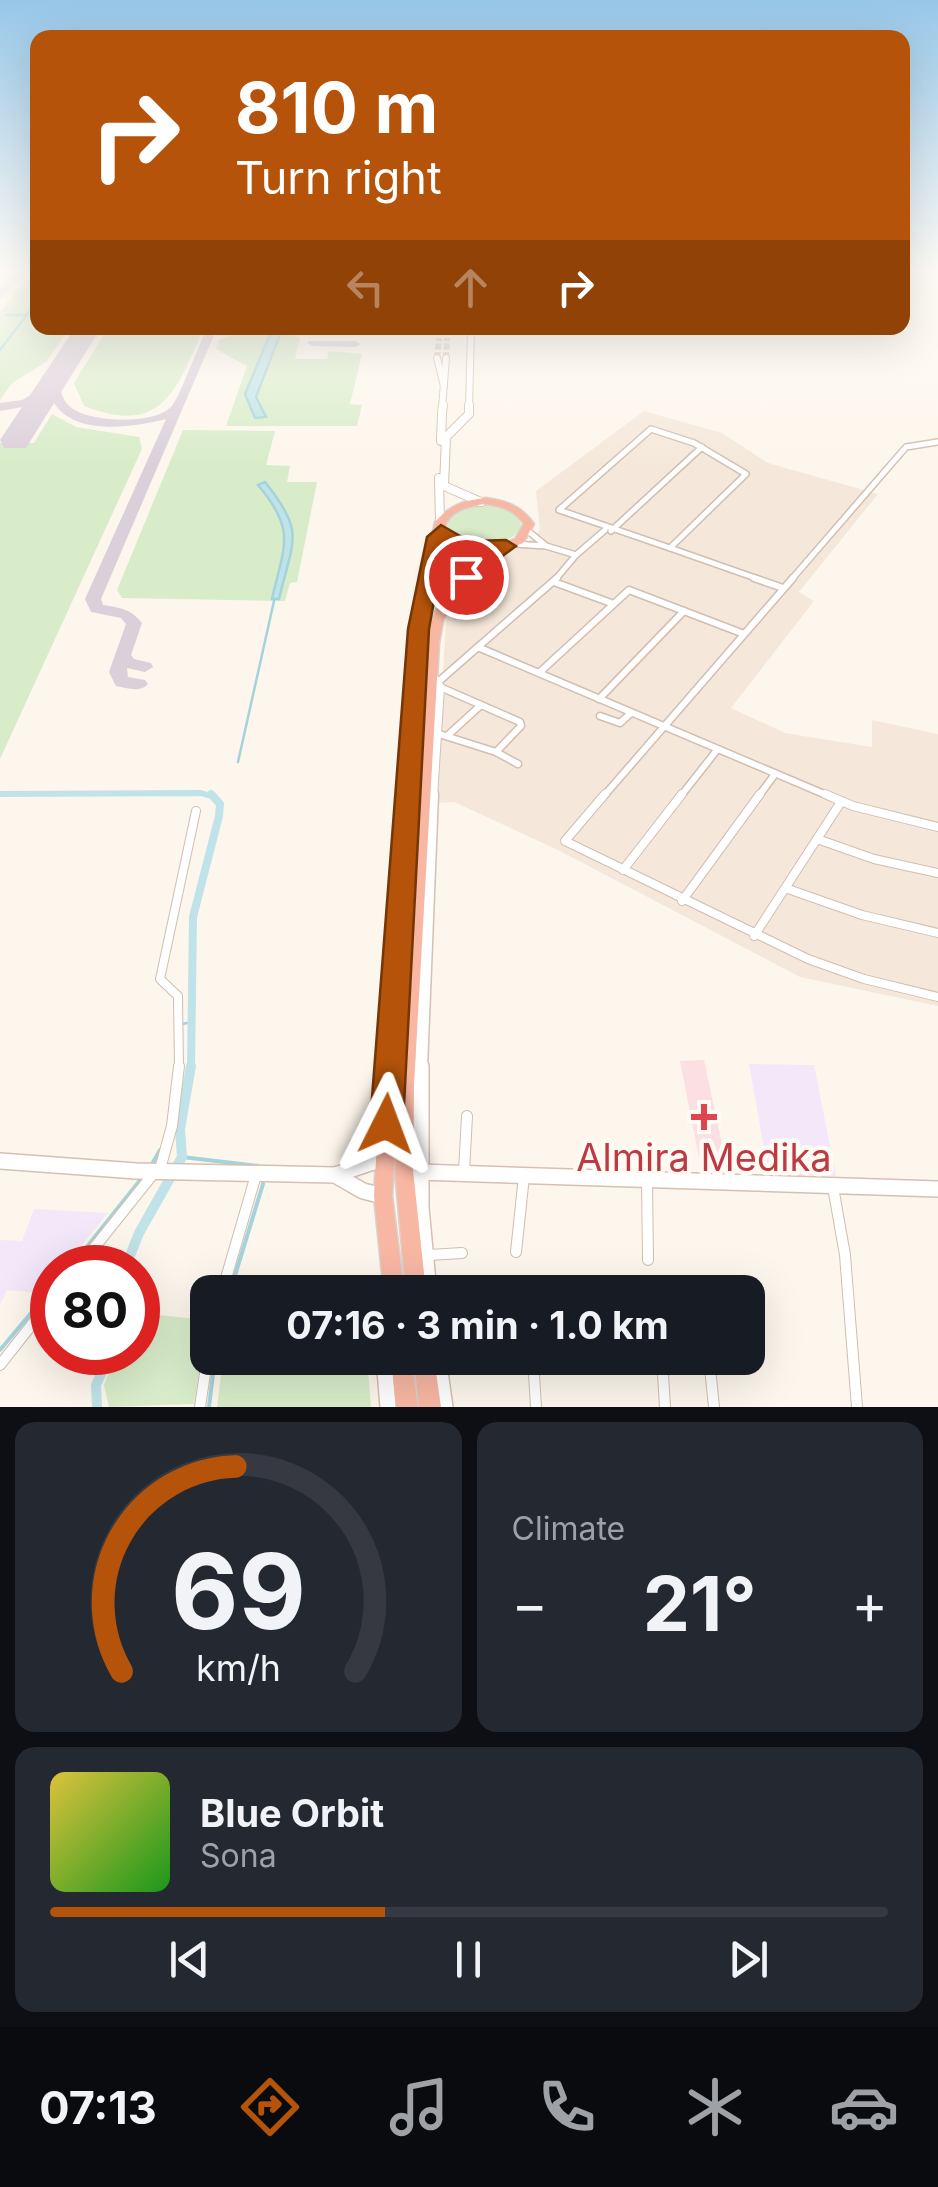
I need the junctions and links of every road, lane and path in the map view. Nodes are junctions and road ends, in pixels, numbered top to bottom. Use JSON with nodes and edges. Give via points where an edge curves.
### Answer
{"nodes":[{"id":1,"x":470,"y":335,"type":"edge"},
{"id":2,"x":442,"y":358,"type":"tunnel mouth"},
{"id":3,"x":938,"y":442,"type":"edge"},
{"id":4,"x":702,"y":447,"type":"junction"},
{"id":5,"x":481,"y":502,"type":"junction"},
{"id":6,"x":441,"y":526,"type":"junction"},
{"id":7,"x":609,"y":530,"type":"junction"},
{"id":8,"x":528,"y":531,"type":"junction"},
{"id":9,"x":509,"y":545,"type":"junction"},
{"id":10,"x":546,"y":546,"type":"junction"},
{"id":11,"x":668,"y":550,"type":"junction"},
{"id":12,"x":576,"y":555,"type":"junction"},
{"id":13,"x":492,"y":574,"type":"dead end"},
{"id":14,"x":466,"y":577,"type":"junction"},
{"id":15,"x":554,"y":582,"type":"junction"},
{"id":16,"x":783,"y":588,"type":"junction"},
{"id":17,"x":611,"y":603,"type":"junction"},
{"id":18,"x":684,"y":611,"type":"junction"},
{"id":19,"x":744,"y":634,"type":"junction"},
{"id":20,"x":480,"y":648,"type":"junction"},
{"id":21,"x":540,"y":672,"type":"junction"},
{"id":22,"x":430,"y":687,"type":"junction"},
{"id":23,"x":599,"y":698,"type":"junction"},
{"id":24,"x":481,"y":705,"type":"junction"},
{"id":25,"x":632,"y":713,"type":"junction"},
{"id":26,"x":600,"y":716,"type":"dead end"},
{"id":27,"x":662,"y":729,"type":"junction"},
{"id":28,"x":441,"y":734,"type":"junction"},
{"id":29,"x":716,"y":750,"type":"junction"},
{"id":30,"x":496,"y":752,"type":"junction"},
{"id":31,"x":518,"y":764,"type":"dead end"},
{"id":32,"x":775,"y":774,"type":"junction"},
{"id":33,"x":842,"y":802,"type":"junction"},
{"id":34,"x":196,"y":811,"type":"dead end"},
{"id":35,"x":938,"y":827,"type":"edge"},
{"id":36,"x":820,"y":840,"type":"junction"},
{"id":37,"x":623,"y":870,"type":"junction"},
{"id":38,"x":938,"y":873,"type":"edge"},
{"id":39,"x":788,"y":890,"type":"junction"},
{"id":40,"x":682,"y":900,"type":"junction"},
{"id":41,"x":938,"y":933,"type":"edge"},
{"id":42,"x":754,"y":936,"type":"junction"},
{"id":43,"x":396,"y":944,"type":"junction"},
{"id":44,"x":416,"y":944,"type":"junction"},
{"id":45,"x":938,"y":997,"type":"edge"},
{"id":46,"x":412,"y":1085,"type":"junction"},
{"id":47,"x":467,"y":1116,"type":"dead end"},
{"id":48,"x":385,"y":1158,"type":"junction"},
{"id":49,"x":0,"y":1161,"type":"edge"},
{"id":50,"x":153,"y":1172,"type":"junction"},
{"id":51,"x":419,"y":1172,"type":"junction"},
{"id":52,"x":464,"y":1174,"type":"junction"},
{"id":53,"x":336,"y":1175,"type":"junction"},
{"id":54,"x":524,"y":1175,"type":"junction"},
{"id":55,"x":256,"y":1176,"type":"junction"},
{"id":56,"x":647,"y":1179,"type":"junction"},
{"id":57,"x":833,"y":1186,"type":"junction"},
{"id":58,"x":938,"y":1190,"type":"edge"},
{"id":59,"x":383,"y":1196,"type":"junction"},
{"id":60,"x":96,"y":1245,"type":"edge"},
{"id":61,"x":418,"y":1245,"type":"junction"},
{"id":62,"x":516,"y":1252,"type":"dead end"},
{"id":63,"x":462,"y":1253,"type":"dead end"},
{"id":64,"x":648,"y":1260,"type":"dead end"},
{"id":65,"x":227,"y":1275,"type":"edge"},
{"id":66,"x":392,"y":1275,"type":"edge"},
{"id":67,"x":417,"y":1275,"type":"edge"},
{"id":68,"x":425,"y":1275,"type":"edge"},
{"id":69,"x":30,"y":1328,"type":"edge"},
{"id":70,"x":0,"y":1365,"type":"edge"},
{"id":71,"x":205,"y":1375,"type":"edge"},
{"id":72,"x":385,"y":1375,"type":"edge"},
{"id":73,"x":403,"y":1375,"type":"edge"},
{"id":74,"x":426,"y":1375,"type":"edge"},
{"id":75,"x":441,"y":1375,"type":"edge"},
{"id":76,"x":534,"y":1375,"type":"edge"},
{"id":77,"x":663,"y":1375,"type":"edge"},
{"id":78,"x":711,"y":1375,"type":"edge"},
{"id":79,"x":200,"y":1407,"type":"edge"},
{"id":80,"x":388,"y":1407,"type":"edge"},
{"id":81,"x":406,"y":1407,"type":"edge"},
{"id":82,"x":430,"y":1407,"type":"edge"},
{"id":83,"x":446,"y":1407,"type":"edge"},
{"id":84,"x":536,"y":1407,"type":"edge"},
{"id":85,"x":665,"y":1407,"type":"edge"},
{"id":86,"x":714,"y":1407,"type":"edge"},
{"id":87,"x":857,"y":1407,"type":"edge"}],
"edges":[{"from":1,"to":5,"type":"street","via":[[469,413],[446,437],[444,486]]},
{"from":2,"to":6,"type":"street"},
{"from":3,"to":16,"type":"street","via":[[906,447]]},
{"from":4,"to":7,"type":"street"},
{"from":4,"to":7,"type":"street","via":[[648,430],[559,508]]},
{"from":4,"to":11,"type":"street","via":[[745,472]]},
{"from":5,"to":6,"type":"highway","via":[[454,508]]},
{"from":5,"to":8,"type":"highway","via":[[520,512]]},
{"from":6,"to":9,"type":"highway","via":[[466,547]]},
{"from":6,"to":22,"type":"highway","via":[[422,605]]},
{"from":7,"to":11,"type":"street"},
{"from":7,"to":12,"type":"street"},
{"from":8,"to":9,"type":"highway"},
{"from":8,"to":10,"type":"street"},
{"from":9,"to":10,"type":"street"},
{"from":9,"to":14,"type":"highway"},
{"from":10,"to":12,"type":"street"},
{"from":11,"to":16,"type":"street"},
{"from":12,"to":15,"type":"street"},
{"from":13,"to":14,"type":"street"},
{"from":14,"to":22,"type":"highway","via":[[440,605]]},
{"from":15,"to":17,"type":"street"},
{"from":15,"to":20,"type":"street"},
{"from":16,"to":19,"type":"street"},
{"from":17,"to":18,"type":"street","via":[[628,590]]},
{"from":17,"to":21,"type":"street"},
{"from":18,"to":19,"type":"street"},
{"from":18,"to":23,"type":"street"},
{"from":19,"to":27,"type":"street"},
{"from":20,"to":21,"type":"street"},
{"from":20,"to":22,"type":"street"},
{"from":21,"to":23,"type":"street"},
{"from":22,"to":24,"type":"street"},
{"from":22,"to":28,"type":"street"},
{"from":22,"to":43,"type":"highway"},
{"from":22,"to":44,"type":"highway"},
{"from":23,"to":25,"type":"street"},
{"from":24,"to":28,"type":"street"},
{"from":24,"to":30,"type":"street","via":[[521,723]]},
{"from":25,"to":26,"type":"street","via":[[620,723]]},
{"from":25,"to":27,"type":"street"},
{"from":27,"to":29,"type":"street"},
{"from":27,"to":37,"type":"street","via":[[566,839]]},
{"from":28,"to":30,"type":"street"},
{"from":28,"to":46,"type":"street"},
{"from":29,"to":32,"type":"street"},
{"from":29,"to":37,"type":"street"},
{"from":30,"to":31,"type":"street"},
{"from":32,"to":33,"type":"street"},
{"from":32,"to":40,"type":"street"},
{"from":33,"to":35,"type":"street"},
{"from":33,"to":36,"type":"street"},
{"from":34,"to":50,"type":"street","via":[[160,980],[177,994],[179,1104]]},
{"from":36,"to":38,"type":"street"},
{"from":36,"to":39,"type":"street"},
{"from":37,"to":40,"type":"street"},
{"from":39,"to":41,"type":"street"},
{"from":39,"to":42,"type":"street"},
{"from":40,"to":42,"type":"street"},
{"from":42,"to":45,"type":"street","via":[[840,971]]},
{"from":43,"to":44,"type":"highway"},
{"from":43,"to":48,"type":"highway"},
{"from":44,"to":46,"type":"highway"},
{"from":46,"to":51,"type":"street"},
{"from":46,"to":61,"type":"highway","via":[[404,1170]]},
{"from":47,"to":52,"type":"street"},
{"from":48,"to":53,"type":"street"},
{"from":48,"to":59,"type":"highway"},
{"from":49,"to":50,"type":"street"},
{"from":50,"to":55,"type":"street"},
{"from":50,"to":60,"type":"street"},
{"from":51,"to":52,"type":"street"},
{"from":51,"to":61,"type":"street"},
{"from":52,"to":54,"type":"street"},
{"from":53,"to":55,"type":"street"},
{"from":53,"to":59,"type":"street"},
{"from":54,"to":56,"type":"street"},
{"from":54,"to":62,"type":"street"},
{"from":55,"to":65,"type":"street"},
{"from":56,"to":57,"type":"street"},
{"from":56,"to":64,"type":"street"},
{"from":57,"to":58,"type":"street"},
{"from":57,"to":87,"type":"street"},
{"from":59,"to":66,"type":"highway"},
{"from":61,"to":63,"type":"street"},
{"from":61,"to":67,"type":"highway"},
{"from":61,"to":68,"type":"street"},
{"from":69,"to":70,"type":"street"},
{"from":71,"to":79,"type":"street"},
{"from":72,"to":80,"type":"street"},
{"from":73,"to":81,"type":"highway"},
{"from":74,"to":82,"type":"highway"},
{"from":75,"to":83,"type":"street"},
{"from":76,"to":84,"type":"street"},
{"from":77,"to":85,"type":"street"},
{"from":78,"to":86,"type":"street"}]}
